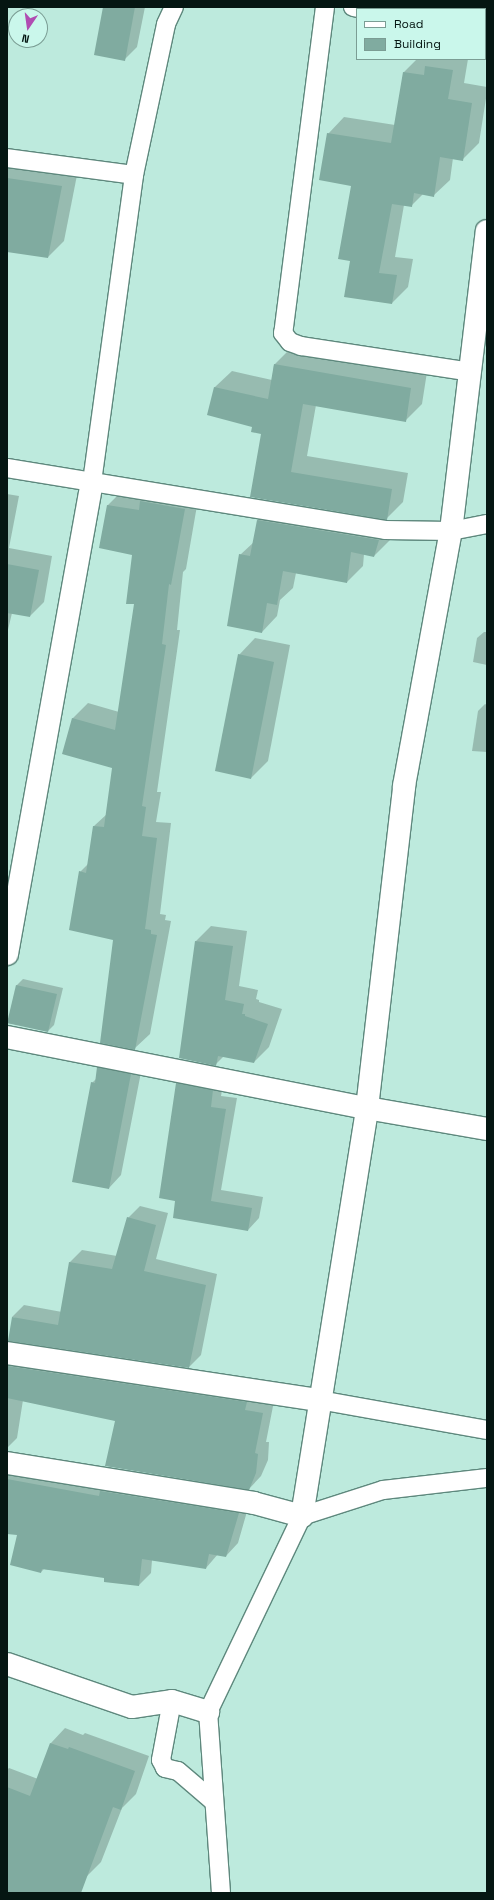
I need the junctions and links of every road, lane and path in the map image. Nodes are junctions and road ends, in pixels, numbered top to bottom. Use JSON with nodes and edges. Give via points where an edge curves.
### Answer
{"nodes":[{"id":1,"x":174,"y":7,"type":"edge"},
{"id":2,"x":325,"y":7,"type":"edge"},
{"id":3,"x":7,"y":158,"type":"edge"},
{"id":4,"x":134,"y":175,"type":"junction"},
{"id":5,"x":487,"y":231,"type":"edge"},
{"id":6,"x":470,"y":372,"type":"junction"},
{"id":7,"x":7,"y":468,"type":"edge"},
{"id":8,"x":92,"y":482,"type":"junction"},
{"id":9,"x":487,"y":524,"type":"edge"},
{"id":10,"x":451,"y":531,"type":"junction"},
{"id":11,"x":7,"y":954,"type":"edge"},
{"id":12,"x":7,"y":1037,"type":"edge"},
{"id":13,"x":367,"y":1108,"type":"junction"},
{"id":14,"x":487,"y":1129,"type":"edge"},
{"id":15,"x":7,"y":1353,"type":"edge"},
{"id":16,"x":319,"y":1400,"type":"junction"},
{"id":17,"x":487,"y":1430,"type":"edge"},
{"id":18,"x":7,"y":1463,"type":"edge"},
{"id":19,"x":487,"y":1478,"type":"edge"},
{"id":20,"x":302,"y":1516,"type":"junction"},
{"id":21,"x":7,"y":1664,"type":"edge"},
{"id":22,"x":172,"y":1701,"type":"junction"},
{"id":23,"x":208,"y":1712,"type":"junction"},
{"id":24,"x":213,"y":1801,"type":"junction"},
{"id":25,"x":221,"y":1893,"type":"edge"}],
"edges":[{"from":1,"to":4,"type":"lane","via":[[166,24]]},
{"from":2,"to":6,"type":"lane","via":[[283,332],[290,342],[301,346]]},
{"from":3,"to":4,"type":"lane"},
{"from":4,"to":8,"type":"lane"},
{"from":5,"to":6,"type":"street"},
{"from":6,"to":10,"type":"street"},
{"from":7,"to":8,"type":"lane"},
{"from":8,"to":10,"type":"lane","via":[[385,530]]},
{"from":8,"to":11,"type":"street"},
{"from":9,"to":10,"type":"lane"},
{"from":10,"to":13,"type":"street","via":[[404,786]]},
{"from":12,"to":13,"type":"street"},
{"from":13,"to":14,"type":"street"},
{"from":13,"to":16,"type":"street"},
{"from":15,"to":16,"type":"street"},
{"from":16,"to":17,"type":"lane"},
{"from":16,"to":20,"type":"street"},
{"from":18,"to":20,"type":"street","via":[[254,1502]]},
{"from":19,"to":20,"type":"lane","via":[[383,1490]]},
{"from":20,"to":23,"type":"lane"},
{"from":21,"to":22,"type":"street","via":[[132,1707]]},
{"from":22,"to":23,"type":"street"},
{"from":22,"to":24,"type":"lane","via":[[161,1760],[165,1768],[178,1771]]},
{"from":23,"to":24,"type":"lane"},
{"from":24,"to":25,"type":"lane"}]}
